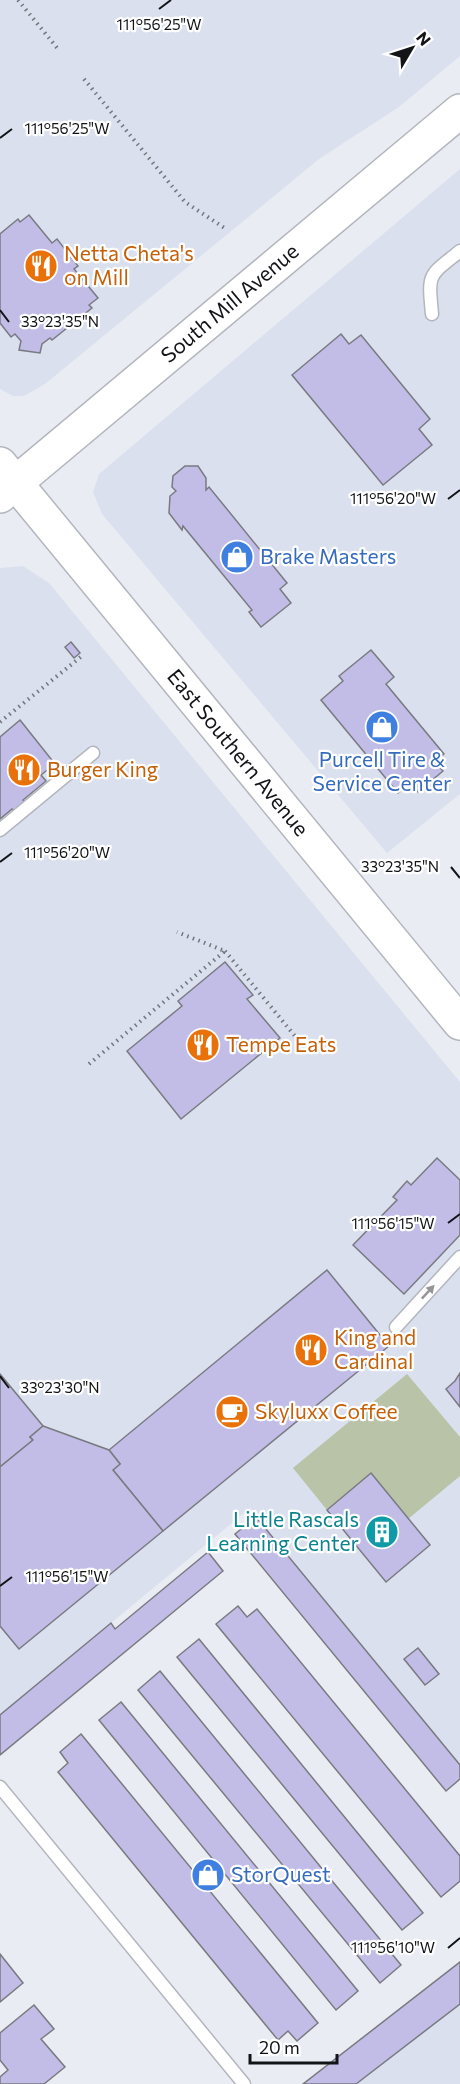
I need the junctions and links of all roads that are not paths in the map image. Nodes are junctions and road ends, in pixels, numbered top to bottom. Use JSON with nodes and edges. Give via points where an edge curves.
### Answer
{"nodes":[{"id":1,"x":460,"y":111,"type":"edge"},
{"id":2,"x":460,"y":251,"type":"edge"},
{"id":3,"x":432,"y":314,"type":"dead end"},
{"id":4,"x":5,"y":481,"type":"edge"},
{"id":5,"x":93,"y":753,"type":"dead end"},
{"id":6,"x":0,"y":830,"type":"edge"},
{"id":7,"x":460,"y":1023,"type":"edge"},
{"id":8,"x":460,"y":1257,"type":"edge"},
{"id":9,"x":396,"y":1327,"type":"dead end"},
{"id":10,"x":0,"y":1787,"type":"edge"},
{"id":11,"x":244,"y":2084,"type":"edge"}],
"edges":[{"from":1,"to":4,"type":"main road","name":"South Mill Avenue"},
{"from":2,"to":3,"type":"lane","via":[[431,277]]},
{"from":4,"to":7,"type":"main road","name":"East Southern Avenue"},
{"from":5,"to":6,"type":"lane"},
{"from":9,"to":8,"type":"lane","one_way":true},
{"from":10,"to":11,"type":"lane"}]}
